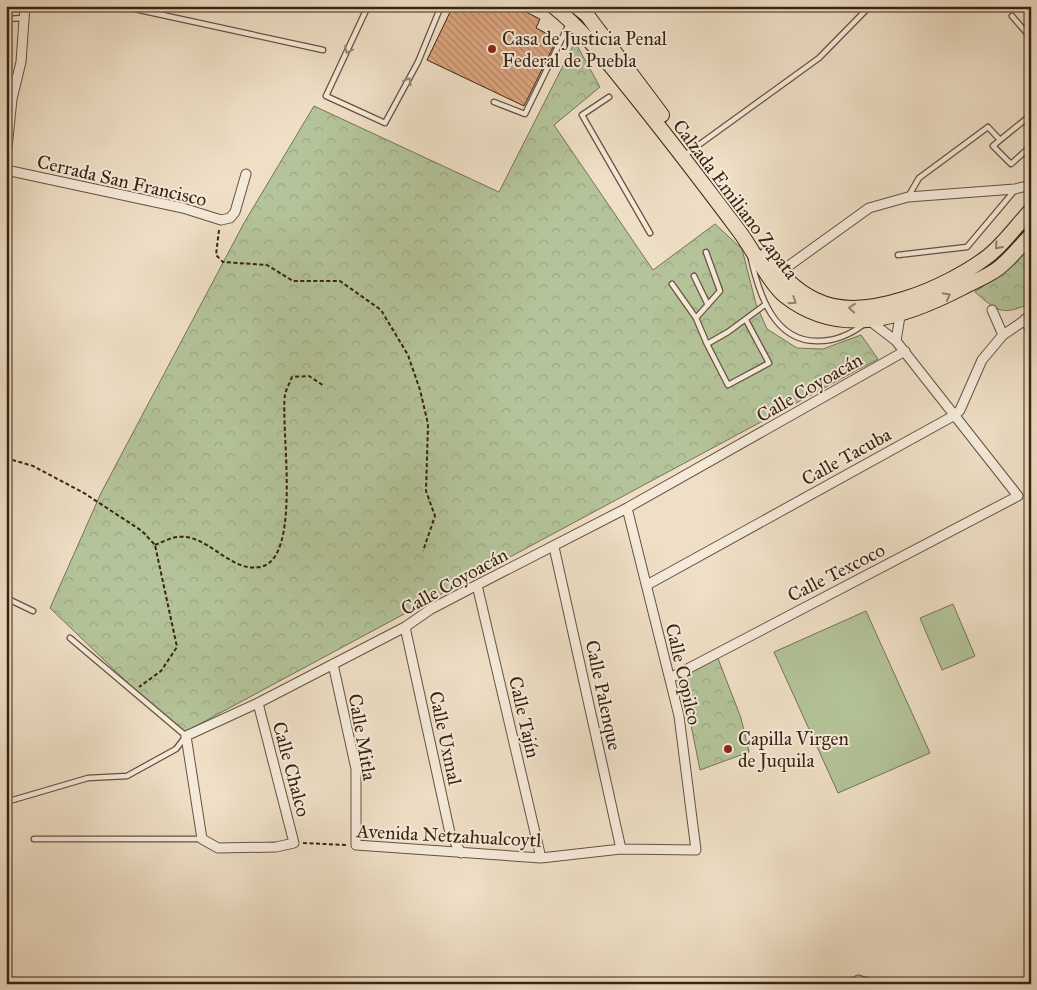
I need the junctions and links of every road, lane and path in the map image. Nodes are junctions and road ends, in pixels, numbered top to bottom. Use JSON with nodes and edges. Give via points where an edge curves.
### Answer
{"nodes":[{"id":1,"x":26,"y":6,"type":"edge"},
{"id":2,"x":121,"y":6,"type":"edge"},
{"id":3,"x":368,"y":6,"type":"edge"},
{"id":4,"x":441,"y":6,"type":"edge"},
{"id":5,"x":553,"y":6,"type":"edge"},
{"id":6,"x":576,"y":6,"type":"edge"},
{"id":7,"x":870,"y":6,"type":"edge"},
{"id":8,"x":1012,"y":16,"type":"dead end"},
{"id":9,"x":25,"y":18,"type":"junction"},
{"id":10,"x":6,"y":19,"type":"edge"},
{"id":11,"x":571,"y":20,"type":"junction"},
{"id":12,"x":1031,"y":38,"type":"edge"},
{"id":13,"x":324,"y":50,"type":"dead end"},
{"id":14,"x":609,"y":97,"type":"dead end"},
{"id":15,"x":494,"y":102,"type":"dead end"},
{"id":16,"x":1031,"y":115,"type":"edge"},
{"id":17,"x":1000,"y":140,"type":"junction"},
{"id":18,"x":1031,"y":146,"type":"edge"},
{"id":19,"x":689,"y":152,"type":"junction"},
{"id":20,"x":6,"y":153,"type":"edge"},
{"id":21,"x":6,"y":158,"type":"edge"},
{"id":22,"x":6,"y":170,"type":"edge"},
{"id":23,"x":246,"y":174,"type":"dead end"},
{"id":24,"x":1031,"y":184,"type":"edge"},
{"id":25,"x":1015,"y":189,"type":"junction"},
{"id":26,"x":908,"y":197,"type":"junction"},
{"id":27,"x":1031,"y":210,"type":"edge"},
{"id":28,"x":225,"y":219,"type":"junction"},
{"id":29,"x":650,"y":233,"type":"dead end"},
{"id":30,"x":1031,"y":235,"type":"edge"},
{"id":31,"x":748,"y":243,"type":"junction"},
{"id":32,"x":706,"y":252,"type":"dead end"},
{"id":33,"x":898,"y":256,"type":"dead end"},
{"id":34,"x":776,"y":275,"type":"junction"},
{"id":35,"x":694,"y":276,"type":"dead end"},
{"id":36,"x":672,"y":284,"type":"dead end"},
{"id":37,"x":759,"y":287,"type":"junction"},
{"id":38,"x":766,"y":304,"type":"junction"},
{"id":39,"x":708,"y":305,"type":"junction"},
{"id":40,"x":992,"y":310,"type":"dead end"},
{"id":41,"x":900,"y":316,"type":"junction"},
{"id":42,"x":1028,"y":317,"type":"edge"},
{"id":43,"x":696,"y":318,"type":"junction"},
{"id":44,"x":746,"y":320,"type":"junction"},
{"id":45,"x":869,"y":321,"type":"junction"},
{"id":46,"x":1031,"y":332,"type":"edge"},
{"id":47,"x":1003,"y":335,"type":"junction"},
{"id":48,"x":896,"y":340,"type":"junction"},
{"id":49,"x":707,"y":344,"type":"junction"},
{"id":50,"x":904,"y":351,"type":"junction"},
{"id":51,"x":324,"y":386,"type":"dead end"},
{"id":52,"x":955,"y":415,"type":"junction"},
{"id":53,"x":6,"y":458,"type":"edge"},
{"id":54,"x":628,"y":508,"type":"junction"},
{"id":55,"x":155,"y":545,"type":"junction"},
{"id":56,"x":554,"y":547,"type":"junction"},
{"id":57,"x":423,"y":551,"type":"dead end"},
{"id":58,"x":477,"y":585,"type":"junction"},
{"id":59,"x":647,"y":585,"type":"junction"},
{"id":60,"x":6,"y":598,"type":"edge"},
{"id":61,"x":33,"y":611,"type":"dead end"},
{"id":62,"x":405,"y":627,"type":"junction"},
{"id":63,"x":70,"y":638,"type":"dead end"},
{"id":64,"x":333,"y":664,"type":"junction"},
{"id":65,"x":670,"y":678,"type":"junction"},
{"id":66,"x":134,"y":693,"type":"junction"},
{"id":67,"x":258,"y":703,"type":"junction"},
{"id":68,"x":186,"y":736,"type":"junction"},
{"id":69,"x":6,"y":802,"type":"edge"},
{"id":70,"x":202,"y":839,"type":"junction"},
{"id":71,"x":34,"y":840,"type":"dead end"},
{"id":72,"x":294,"y":843,"type":"junction"},
{"id":73,"x":356,"y":846,"type":"junction"},
{"id":74,"x":621,"y":849,"type":"junction"},
{"id":75,"x":696,"y":850,"type":"joint"},
{"id":76,"x":461,"y":853,"type":"junction"},
{"id":77,"x":541,"y":858,"type":"junction"},
{"id":78,"x":858,"y":980,"type":"dead end"},
{"id":79,"x":872,"y":984,"type":"edge"}],
"edges":[{"from":1,"to":9,"type":"street"},
{"from":2,"to":13,"type":"lane"},
{"from":3,"to":4,"type":"lane","one_way":true,"via":[[326,96],[385,123],[418,62]]},
{"from":5,"to":11,"type":"main road","name":"Calzada Emiliano Zapata"},
{"from":6,"to":19,"type":"main road","name":"Calzada Emiliano Zapata","via":[[587,15]]},
{"from":7,"to":19,"type":"lane","via":[[819,58]]},
{"from":8,"to":12,"type":"lane"},
{"from":9,"to":10,"type":"lane"},
{"from":9,"to":20,"type":"street"},
{"from":11,"to":15,"type":"lane","via":[[524,114]]},
{"from":11,"to":31,"type":"main road","name":"Calzada Emiliano Zapata","via":[[677,149]]},
{"from":14,"to":29,"type":"lane","via":[[582,115]]},
{"from":16,"to":17,"type":"lane"},
{"from":17,"to":18,"type":"lane","via":[[993,146],[1010,164]]},
{"from":17,"to":26,"type":"lane","via":[[988,127],[919,178]]},
{"from":19,"to":34,"type":"main road","name":"Calzada Emiliano Zapata"},
{"from":20,"to":21,"type":"street"},
{"from":22,"to":28,"type":"street","name":"Cerrada San Francisco"},
{"from":23,"to":28,"type":"street","via":[[236,212]]},
{"from":24,"to":25,"type":"street"},
{"from":25,"to":26,"type":"street"},
{"from":25,"to":33,"type":"lane","via":[[967,247]]},
{"from":26,"to":34,"type":"street","via":[[869,208]]},
{"from":27,"to":34,"type":"main road","name":"Calzada Emiliano Zapata","one_way":true,"via":[[988,257],[949,281],[895,303],[854,309],[817,301]]},
{"from":28,"to":57,"type":"path","via":[[216,255],[224,262],[267,265],[293,281],[340,281],[382,310],[408,355],[428,424],[426,491],[435,516]]},
{"from":41,"to":30,"type":"main road","name":"Calzada Emiliano Zapata","one_way":true,"via":[[938,301],[997,270]]},
{"from":31,"to":34,"type":"main road","name":"Calzada Emiliano Zapata"},
{"from":31,"to":37,"type":"lane"},
{"from":32,"to":39,"type":"lane","via":[[720,291]]},
{"from":34,"to":37,"type":"lane"},
{"from":34,"to":45,"type":"main road","name":"Calzada Emiliano Zapata","one_way":true,"via":[[783,295],[801,306],[829,318]]},
{"from":35,"to":39,"type":"lane"},
{"from":36,"to":43,"type":"lane"},
{"from":37,"to":38,"type":"lane"},
{"from":38,"to":44,"type":"lane"},
{"from":38,"to":45,"type":"lane","via":[[782,329],[807,341],[837,339]]},
{"from":39,"to":43,"type":"lane"},
{"from":40,"to":47,"type":"street"},
{"from":41,"to":45,"type":"main road","name":"Calzada Emiliano Zapata"},
{"from":41,"to":48,"type":"street"},
{"from":42,"to":46,"type":"street"},
{"from":42,"to":47,"type":"street"},
{"from":43,"to":49,"type":"lane"},
{"from":44,"to":49,"type":"lane"},
{"from":44,"to":49,"type":"lane","via":[[769,363],[728,385]]},
{"from":45,"to":48,"type":"street"},
{"from":47,"to":52,"type":"street","via":[[982,360]]},
{"from":48,"to":50,"type":"street"},
{"from":50,"to":52,"type":"street"},
{"from":50,"to":54,"type":"street","name":"Calle Coyoacán"},
{"from":51,"to":55,"type":"path","via":[[309,376],[292,377],[285,395],[287,493],[282,540],[274,558],[262,567],[245,567],[196,540],[177,537]]},
{"from":52,"to":59,"type":"street","name":"Calle Tacuba"},
{"from":52,"to":65,"type":"street","name":"Calle Texcoco","via":[[1018,496]]},
{"from":53,"to":55,"type":"path","via":[[33,466],[84,493],[142,531]]},
{"from":54,"to":56,"type":"street","name":"Calle Coyoacán"},
{"from":54,"to":59,"type":"street","name":"Calle Copilco"},
{"from":55,"to":66,"type":"path","via":[[177,647],[161,672],[145,681]]},
{"from":56,"to":58,"type":"street","name":"Calle Coyoacán"},
{"from":56,"to":74,"type":"street","name":"Calle Palenque"},
{"from":58,"to":62,"type":"street","name":"Calle Coyoacán"},
{"from":58,"to":77,"type":"street","name":"Calle Tajín"},
{"from":59,"to":65,"type":"street","name":"Calle Copilco"},
{"from":60,"to":61,"type":"lane"},
{"from":62,"to":64,"type":"street","name":"Calle Coyoacán"},
{"from":62,"to":76,"type":"street","name":"Calle Uxmal","via":[[450,833]]},
{"from":63,"to":66,"type":"lane"},
{"from":64,"to":67,"type":"street","name":"Calle Coyoacán"},
{"from":64,"to":73,"type":"street","name":"Calle Mitla","via":[[356,769]]},
{"from":65,"to":75,"type":"street","name":"Calle Copilco","via":[[679,716]]},
{"from":66,"to":68,"type":"lane"},
{"from":67,"to":68,"type":"street","name":"Calle Coyoacán"},
{"from":67,"to":72,"type":"street","name":"Calle Chalco"},
{"from":68,"to":69,"type":"lane","name":"Calle Coyoacán","via":[[176,749],[126,776],[88,778]]},
{"from":68,"to":70,"type":"street"},
{"from":70,"to":71,"type":"lane"},
{"from":70,"to":72,"type":"street","via":[[218,848],[276,847]]},
{"from":72,"to":73,"type":"path","name":"Avenida Netzahualcoytl"},
{"from":73,"to":76,"type":"street","name":"Avenida Netzahualcoytl"},
{"from":74,"to":75,"type":"street","name":"Avenida Netzahualcoytl"},
{"from":74,"to":77,"type":"street","name":"Avenida Netzahualcoytl"},
{"from":76,"to":77,"type":"street","name":"Avenida Netzahualcoytl"},
{"from":78,"to":79,"type":"street"}]}
